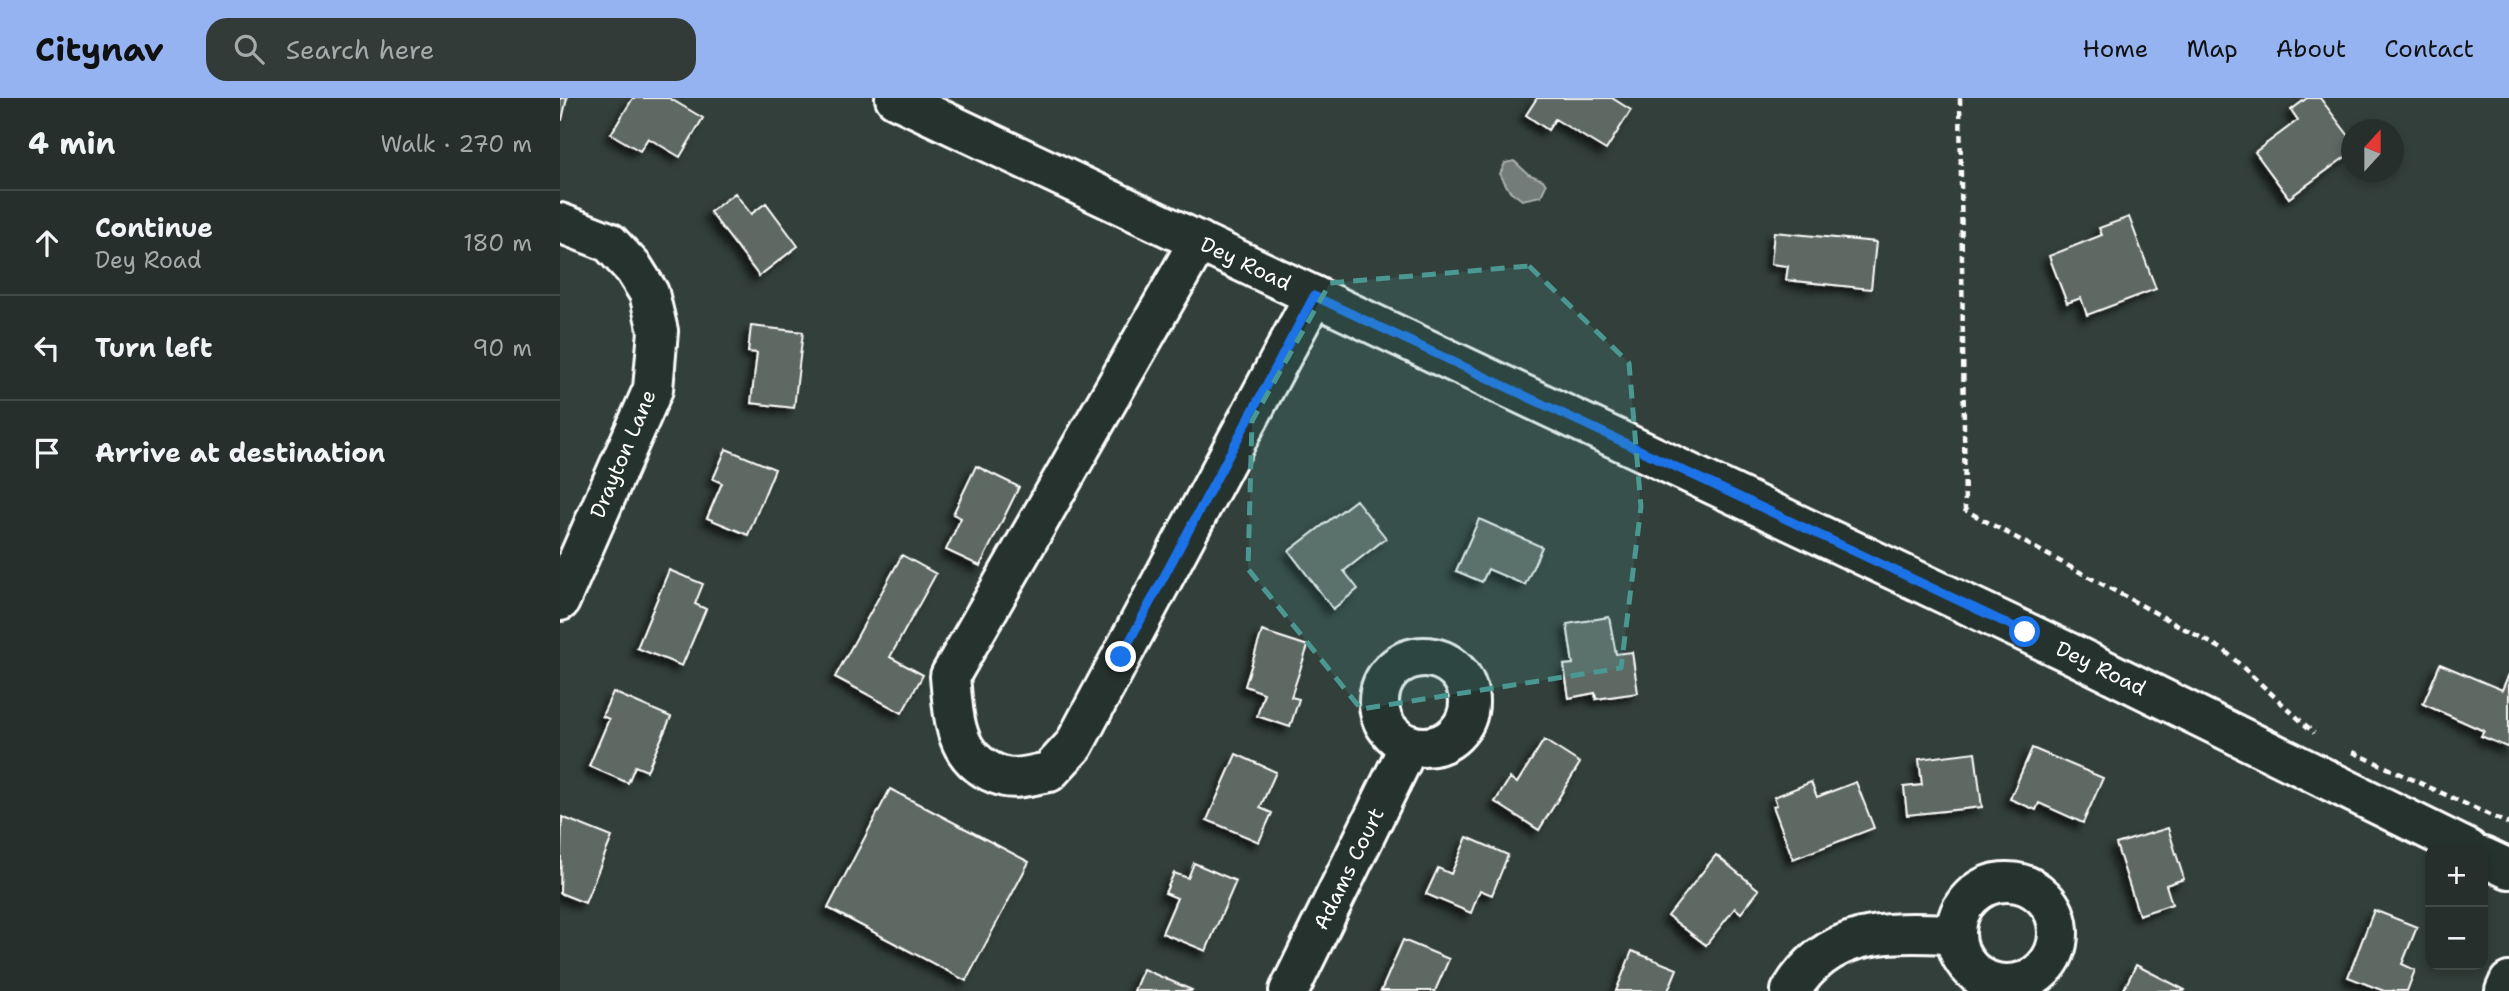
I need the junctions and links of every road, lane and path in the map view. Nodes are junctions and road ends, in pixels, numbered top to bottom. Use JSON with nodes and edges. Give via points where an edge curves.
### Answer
{"nodes":[{"id":1,"x":895,"y":98,"type":"edge"},
{"id":2,"x":1960,"y":98,"type":"edge"},
{"id":3,"x":560,"y":223,"type":"edge"},
{"id":4,"x":1199,"y":241,"type":"junction"},
{"id":5,"x":1314,"y":296,"type":"junction"},
{"id":6,"x":560,"y":601,"type":"edge"},
{"id":7,"x":2325,"y":738,"type":"dead end"},
{"id":8,"x":1409,"y":746,"type":"dead end"},
{"id":9,"x":2350,"y":750,"type":"dead end"},
{"id":10,"x":2509,"y":824,"type":"edge"},
{"id":11,"x":2458,"y":844,"type":"edge"},
{"id":12,"x":2488,"y":859,"type":"edge"},
{"id":13,"x":2509,"y":869,"type":"edge"},
{"id":14,"x":1955,"y":934,"type":"dead end"},
{"id":15,"x":2509,"y":982,"type":"edge"},
{"id":16,"x":1289,"y":991,"type":"edge"},
{"id":17,"x":1791,"y":991,"type":"edge"},
{"id":18,"x":2505,"y":991,"type":"edge"}],
"edges":[{"from":1,"to":4,"type":"main road","name":"Dey Road"},
{"from":2,"to":7,"type":"path","via":[[1965,510],[2224,650],[2313,733]]},
{"from":3,"to":6,"type":"main road","name":"Drayton Lane","via":[[609,242],[626,260],[649,293],[658,331],[653,389]]},
{"from":4,"to":5,"type":"main road","name":"Dey Road"},
{"from":4,"to":5,"type":"main road","via":[[950,676],[955,728],[973,762],[1007,778],[1049,772],[1074,745]]},
{"from":5,"to":11,"type":"main road","name":"Dey Road","via":[[2074,655]]},
{"from":8,"to":16,"type":"main road","name":"Adams Court"},
{"from":9,"to":10,"type":"path"},
{"from":12,"to":13,"type":"main road"},
{"from":14,"to":17,"type":"main road","via":[[1862,935],[1815,963]]},
{"from":15,"to":18,"type":"main road"}]}
